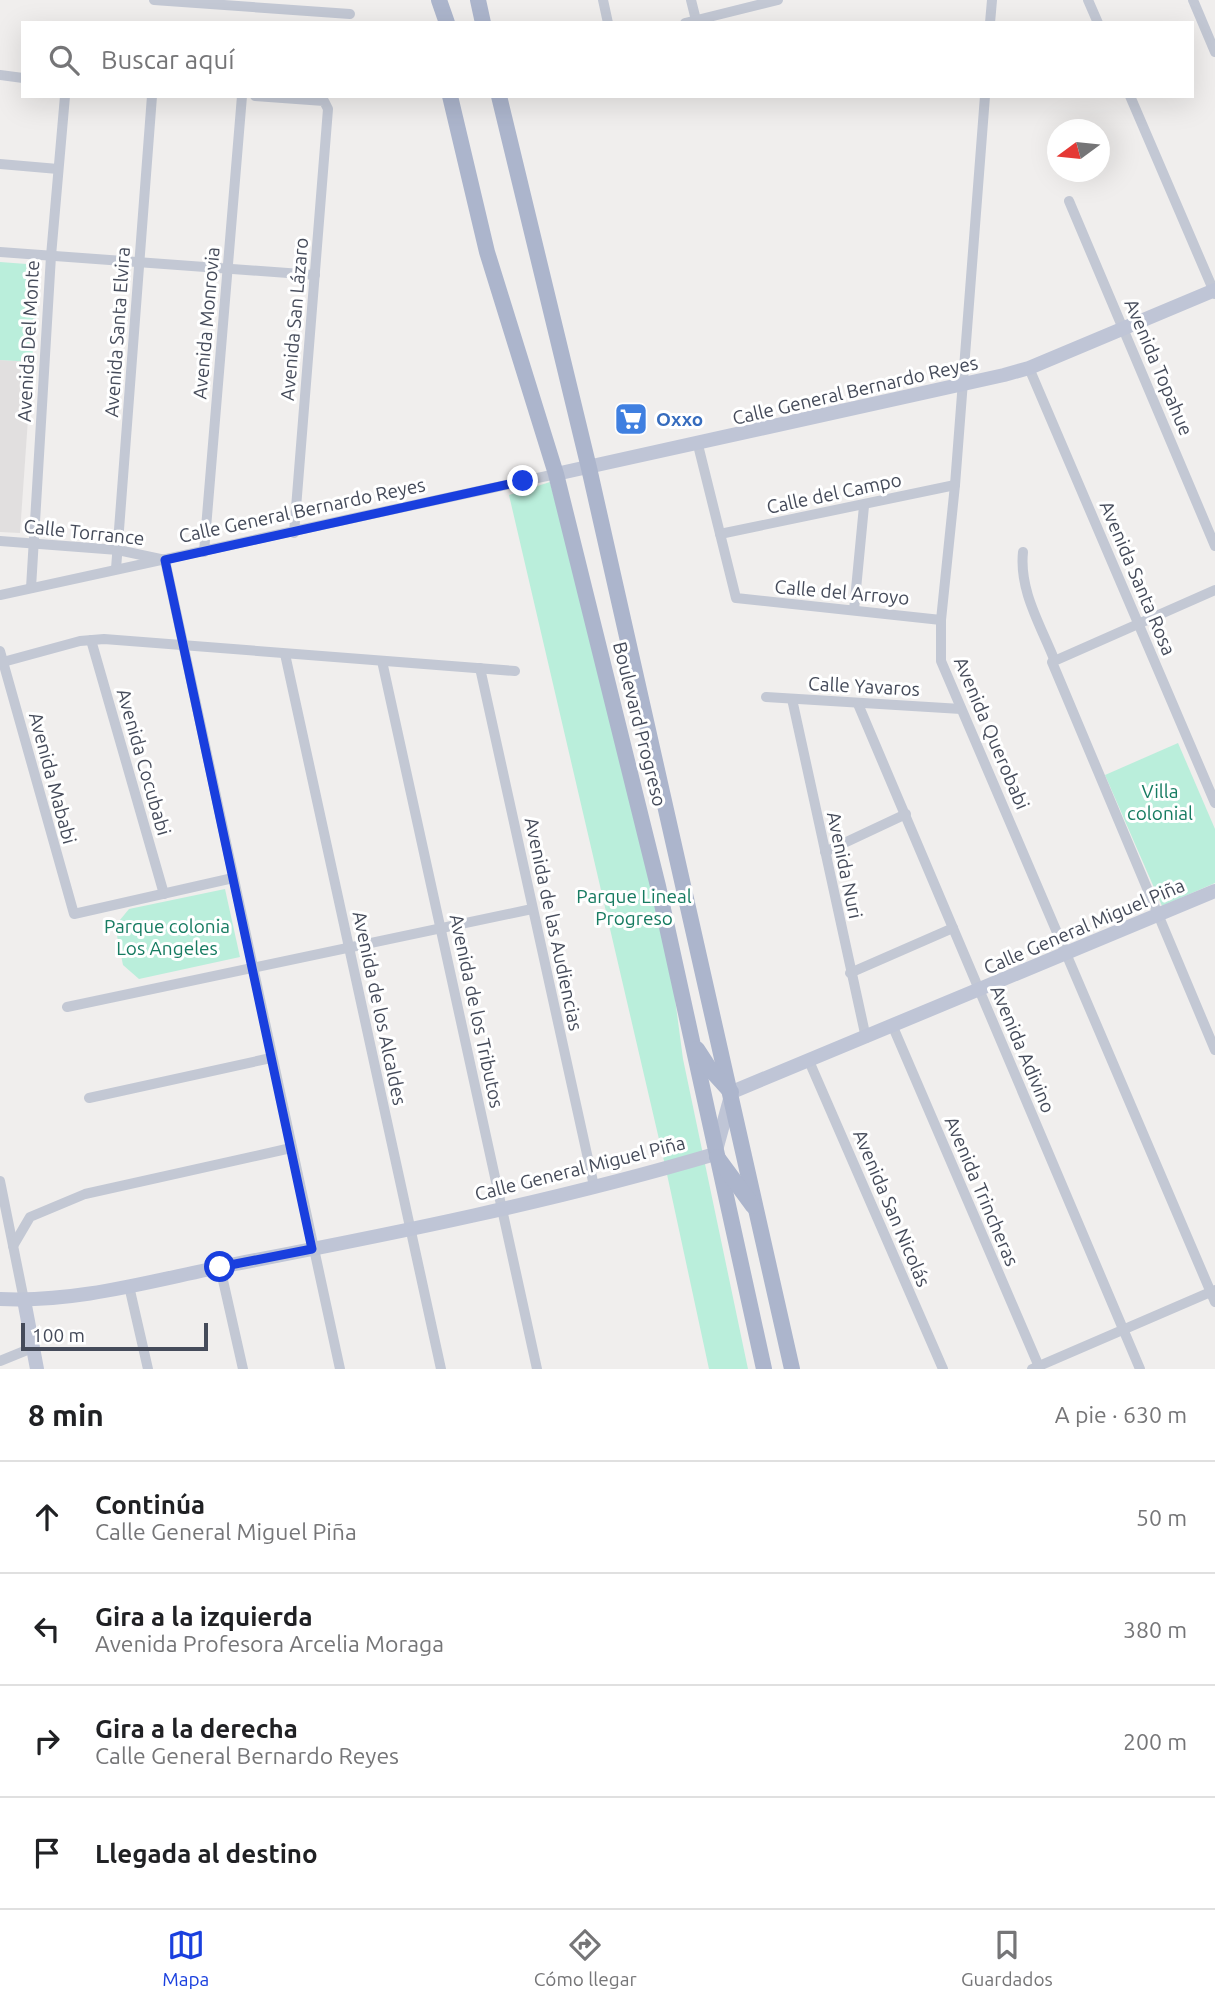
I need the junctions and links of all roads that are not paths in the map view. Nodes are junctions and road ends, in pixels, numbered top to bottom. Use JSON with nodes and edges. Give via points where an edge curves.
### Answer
{"nodes":[{"id":1,"x":154,"y":0,"type":"edge"},
{"id":2,"x":317,"y":0,"type":"edge"},
{"id":3,"x":430,"y":0,"type":"edge"},
{"id":4,"x":439,"y":0,"type":"edge"},
{"id":5,"x":478,"y":0,"type":"edge"},
{"id":6,"x":603,"y":0,"type":"edge"},
{"id":7,"x":691,"y":0,"type":"edge"},
{"id":8,"x":778,"y":0,"type":"edge"},
{"id":9,"x":992,"y":0,"type":"edge"},
{"id":10,"x":1088,"y":0,"type":"edge"},
{"id":11,"x":1193,"y":0,"type":"edge"},
{"id":12,"x":320,"y":12,"type":"junction"},
{"id":13,"x":350,"y":14,"type":"dead end"},
{"id":14,"x":435,"y":21,"type":"edge"},
{"id":15,"x":446,"y":21,"type":"edge"},
{"id":16,"x":483,"y":21,"type":"edge"},
{"id":17,"x":608,"y":21,"type":"edge"},
{"id":18,"x":690,"y":21,"type":"edge"},
{"id":19,"x":694,"y":21,"type":"edge"},
{"id":20,"x":990,"y":21,"type":"edge"},
{"id":21,"x":1097,"y":21,"type":"edge"},
{"id":22,"x":1215,"y":52,"type":"edge"},
{"id":23,"x":0,"y":75,"type":"edge"},
{"id":24,"x":21,"y":78,"type":"edge"},
{"id":25,"x":65,"y":98,"type":"edge"},
{"id":26,"x":152,"y":98,"type":"edge"},
{"id":27,"x":242,"y":98,"type":"edge"},
{"id":28,"x":283,"y":98,"type":"edge"},
{"id":29,"x":450,"y":98,"type":"edge"},
{"id":30,"x":499,"y":98,"type":"edge"},
{"id":31,"x":985,"y":98,"type":"edge"},
{"id":32,"x":1130,"y":98,"type":"edge"},
{"id":33,"x":0,"y":164,"type":"edge"},
{"id":34,"x":58,"y":169,"type":"junction"},
{"id":35,"x":1069,"y":201,"type":"dead end"},
{"id":36,"x":0,"y":252,"type":"edge"},
{"id":37,"x":51,"y":256,"type":"junction"},
{"id":38,"x":140,"y":262,"type":"junction"},
{"id":39,"x":228,"y":268,"type":"junction"},
{"id":40,"x":315,"y":275,"type":"junction"},
{"id":41,"x":1215,"y":292,"type":"edge"},
{"id":42,"x":1124,"y":328,"type":"junction"},
{"id":43,"x":1029,"y":368,"type":"junction"},
{"id":44,"x":962,"y":387,"type":"junction"},
{"id":45,"x":698,"y":445,"type":"junction"},
{"id":46,"x":589,"y":468,"type":"junction"},
{"id":47,"x":556,"y":474,"type":"junction"},
{"id":48,"x":955,"y":485,"type":"junction"},
{"id":49,"x":864,"y":506,"type":"junction"},
{"id":50,"x":295,"y":533,"type":"junction"},
{"id":51,"x":720,"y":534,"type":"junction"},
{"id":52,"x":0,"y":541,"type":"edge"},
{"id":53,"x":33,"y":543,"type":"junction"},
{"id":54,"x":1215,"y":546,"type":"edge"},
{"id":55,"x":118,"y":550,"type":"junction"},
{"id":56,"x":204,"y":552,"type":"junction"},
{"id":57,"x":1023,"y":552,"type":"dead end"},
{"id":58,"x":165,"y":560,"type":"junction"},
{"id":59,"x":116,"y":569,"type":"junction"},
{"id":60,"x":31,"y":588,"type":"junction"},
{"id":61,"x":1215,"y":590,"type":"edge"},
{"id":62,"x":0,"y":595,"type":"edge"},
{"id":63,"x":854,"y":610,"type":"junction"},
{"id":64,"x":941,"y":620,"type":"junction"},
{"id":65,"x":1139,"y":623,"type":"junction"},
{"id":66,"x":92,"y":639,"type":"junction"},
{"id":67,"x":185,"y":646,"type":"junction"},
{"id":68,"x":285,"y":654,"type":"junction"},
{"id":69,"x":1,"y":657,"type":"edge"},
{"id":70,"x":382,"y":661,"type":"junction"},
{"id":71,"x":1053,"y":661,"type":"junction"},
{"id":72,"x":480,"y":668,"type":"junction"},
{"id":73,"x":515,"y":671,"type":"dead end"},
{"id":74,"x":766,"y":697,"type":"dead end"},
{"id":75,"x":792,"y":699,"type":"junction"},
{"id":76,"x":858,"y":704,"type":"junction"},
{"id":77,"x":961,"y":709,"type":"junction"},
{"id":78,"x":1215,"y":803,"type":"edge"},
{"id":79,"x":906,"y":814,"type":"junction"},
{"id":80,"x":825,"y":852,"type":"junction"},
{"id":81,"x":233,"y":878,"type":"junction"},
{"id":82,"x":1215,"y":891,"type":"edge"},
{"id":83,"x":164,"y":894,"type":"junction"},
{"id":84,"x":532,"y":909,"type":"junction"},
{"id":85,"x":1157,"y":916,"type":"junction"},
{"id":86,"x":441,"y":926,"type":"junction"},
{"id":87,"x":953,"y":928,"type":"junction"},
{"id":88,"x":349,"y":946,"type":"junction"},
{"id":89,"x":1068,"y":954,"type":"junction"},
{"id":90,"x":253,"y":967,"type":"junction"},
{"id":91,"x":850,"y":973,"type":"junction"},
{"id":92,"x":979,"y":991,"type":"junction"},
{"id":93,"x":67,"y":1007,"type":"dead end"},
{"id":94,"x":893,"y":1027,"type":"junction"},
{"id":95,"x":866,"y":1038,"type":"junction"},
{"id":96,"x":692,"y":1041,"type":"junction"},
{"id":97,"x":1215,"y":1050,"type":"edge"},
{"id":98,"x":271,"y":1058,"type":"junction"},
{"id":99,"x":809,"y":1061,"type":"junction"},
{"id":100,"x":732,"y":1092,"type":"junction"},
{"id":101,"x":89,"y":1098,"type":"dead end"},
{"id":102,"x":291,"y":1148,"type":"junction"},
{"id":103,"x":715,"y":1154,"type":"junction"},
{"id":104,"x":0,"y":1181,"type":"edge"},
{"id":105,"x":594,"y":1186,"type":"junction"},
{"id":106,"x":501,"y":1207,"type":"junction"},
{"id":107,"x":758,"y":1214,"type":"junction"},
{"id":108,"x":410,"y":1227,"type":"junction"},
{"id":109,"x":13,"y":1246,"type":"junction"},
{"id":110,"x":312,"y":1249,"type":"junction"},
{"id":111,"x":220,"y":1267,"type":"junction"},
{"id":112,"x":129,"y":1286,"type":"junction"},
{"id":113,"x":1214,"y":1295,"type":"edge"},
{"id":114,"x":0,"y":1299,"type":"edge"},
{"id":115,"x":24,"y":1300,"type":"junction"},
{"id":116,"x":1123,"y":1329,"type":"junction"},
{"id":117,"x":32,"y":1348,"type":"junction"},
{"id":118,"x":0,"y":1361,"type":"edge"},
{"id":119,"x":1037,"y":1368,"type":"edge"},
{"id":120,"x":37,"y":1369,"type":"edge"},
{"id":121,"x":148,"y":1369,"type":"edge"},
{"id":122,"x":243,"y":1369,"type":"edge"},
{"id":123,"x":340,"y":1369,"type":"edge"},
{"id":124,"x":441,"y":1369,"type":"edge"},
{"id":125,"x":537,"y":1369,"type":"edge"},
{"id":126,"x":764,"y":1369,"type":"edge"},
{"id":127,"x":792,"y":1369,"type":"edge"},
{"id":128,"x":943,"y":1369,"type":"edge"},
{"id":129,"x":1140,"y":1369,"type":"edge"}],
"edges":[{"from":1,"to":12,"type":"street"},
{"from":2,"to":12,"type":"street"},
{"from":3,"to":14,"type":"main road"},
{"from":4,"to":15,"type":"main road"},
{"from":5,"to":16,"type":"main road"},
{"from":6,"to":17,"type":"street"},
{"from":7,"to":18,"type":"street"},
{"from":8,"to":19,"type":"street"},
{"from":9,"to":20,"type":"street"},
{"from":10,"to":21,"type":"street"},
{"from":11,"to":22,"type":"street"},
{"from":12,"to":13,"type":"street"},
{"from":23,"to":24,"type":"street"},
{"from":25,"to":34,"type":"street","name":"Avenida Del Monte"},
{"from":26,"to":38,"type":"street","name":"Avenida Santa Elvira"},
{"from":27,"to":39,"type":"street","name":"Avenida Monrovia"},
{"from":28,"to":40,"type":"street","name":"Avenida San Lázaro","via":[[324,101],[328,109]]},
{"from":29,"to":47,"type":"main road","name":"Boulevard Progreso","via":[[487,252]]},
{"from":30,"to":46,"type":"main road","name":"Boulevard Progreso"},
{"from":31,"to":44,"type":"street","name":"Avenida Querobabi"},
{"from":32,"to":41,"type":"street"},
{"from":33,"to":34,"type":"street"},
{"from":34,"to":37,"type":"street","name":"Avenida Del Monte"},
{"from":35,"to":42,"type":"street","name":"Avenida Topahue"},
{"from":36,"to":37,"type":"street"},
{"from":37,"to":38,"type":"street"},
{"from":37,"to":53,"type":"street","name":"Avenida Del Monte"},
{"from":38,"to":39,"type":"street"},
{"from":38,"to":55,"type":"street","name":"Avenida Santa Elvira"},
{"from":39,"to":40,"type":"street"},
{"from":39,"to":56,"type":"street","name":"Avenida Monrovia"},
{"from":40,"to":50,"type":"street","name":"Avenida San Lázaro"},
{"from":41,"to":42,"type":"street","name":"Calle General Bernardo Reyes"},
{"from":42,"to":43,"type":"street","name":"Calle General Bernardo Reyes"},
{"from":42,"to":54,"type":"street","name":"Avenida Topahue"},
{"from":43,"to":44,"type":"street","name":"Calle General Bernardo Reyes"},
{"from":43,"to":65,"type":"street","name":"Avenida Santa Rosa"},
{"from":44,"to":45,"type":"street","name":"Calle General Bernardo Reyes"},
{"from":44,"to":48,"type":"street","name":"Avenida Querobabi"},
{"from":45,"to":46,"type":"street","name":"Calle General Bernardo Reyes"},
{"from":45,"to":51,"type":"street"},
{"from":46,"to":47,"type":"street","name":"Calle General Bernardo Reyes"},
{"from":46,"to":100,"type":"main road","name":"Boulevard Progreso"},
{"from":47,"to":50,"type":"street","name":"Calle General Bernardo Reyes"},
{"from":47,"to":96,"type":"main road","name":"Boulevard Progreso"},
{"from":48,"to":49,"type":"street","name":"Calle del Campo"},
{"from":48,"to":64,"type":"street","name":"Avenida Querobabi"},
{"from":49,"to":51,"type":"street","name":"Calle del Campo"},
{"from":49,"to":63,"type":"street"},
{"from":50,"to":56,"type":"street","name":"Calle General Bernardo Reyes"},
{"from":51,"to":63,"type":"street","name":"Calle del Arroyo","via":[[732,593],[740,601]]},
{"from":52,"to":53,"type":"street","name":"Calle Torrance"},
{"from":53,"to":55,"type":"street","name":"Calle Torrance"},
{"from":53,"to":60,"type":"street","name":"Avenida Del Monte"},
{"from":55,"to":58,"type":"street","name":"Calle Torrance"},
{"from":55,"to":59,"type":"street","name":"Avenida Santa Elvira"},
{"from":56,"to":58,"type":"street","name":"Calle General Bernardo Reyes"},
{"from":57,"to":71,"type":"street","via":[[1024,587]]},
{"from":58,"to":59,"type":"street","name":"Calle General Bernardo Reyes"},
{"from":58,"to":67,"type":"street"},
{"from":59,"to":60,"type":"street","name":"Calle General Bernardo Reyes"},
{"from":60,"to":62,"type":"street","name":"Calle General Bernardo Reyes"},
{"from":61,"to":65,"type":"street"},
{"from":63,"to":64,"type":"street","name":"Calle del Arroyo"},
{"from":64,"to":77,"type":"street","name":"Avenida Querobabi","via":[[941,661]]},
{"from":65,"to":71,"type":"street"},
{"from":65,"to":78,"type":"street","name":"Avenida Santa Rosa"},
{"from":66,"to":67,"type":"street"},
{"from":66,"to":69,"type":"street"},
{"from":66,"to":83,"type":"street","name":"Avenida Cocubabi"},
{"from":67,"to":68,"type":"street"},
{"from":67,"to":81,"type":"street"},
{"from":68,"to":70,"type":"street"},
{"from":68,"to":88,"type":"street","name":"Avenida de los Alcaldes"},
{"from":69,"to":83,"type":"street","name":"Avenida Mababi","via":[[74,914]]},
{"from":70,"to":72,"type":"street"},
{"from":70,"to":86,"type":"street","name":"Avenida de los Tributos"},
{"from":71,"to":85,"type":"street"},
{"from":72,"to":73,"type":"street"},
{"from":72,"to":84,"type":"street","name":"Avenida de las Audiencias"},
{"from":74,"to":75,"type":"street","name":"Calle Yavaros"},
{"from":75,"to":76,"type":"street","name":"Calle Yavaros"},
{"from":75,"to":80,"type":"street","name":"Avenida Nuri"},
{"from":76,"to":77,"type":"street","name":"Calle Yavaros"},
{"from":76,"to":79,"type":"street","name":"Avenida Adivino"},
{"from":77,"to":89,"type":"street","name":"Avenida Querobabi"},
{"from":79,"to":80,"type":"street"},
{"from":79,"to":87,"type":"street","name":"Avenida Adivino"},
{"from":80,"to":91,"type":"street","name":"Avenida Nuri"},
{"from":81,"to":83,"type":"street"},
{"from":81,"to":90,"type":"street"},
{"from":82,"to":85,"type":"street","name":"Calle General Miguel Piña"},
{"from":84,"to":86,"type":"street"},
{"from":84,"to":105,"type":"street","name":"Avenida de las Audiencias"},
{"from":85,"to":89,"type":"street","name":"Calle General Miguel Piña"},
{"from":85,"to":97,"type":"street"},
{"from":86,"to":88,"type":"street"},
{"from":86,"to":106,"type":"street","name":"Avenida de los Tributos"},
{"from":87,"to":91,"type":"street"},
{"from":87,"to":92,"type":"street","name":"Avenida Adivino"},
{"from":88,"to":90,"type":"street"},
{"from":88,"to":108,"type":"street","name":"Avenida de los Alcaldes"},
{"from":89,"to":92,"type":"street","name":"Calle General Miguel Piña"},
{"from":89,"to":113,"type":"street","name":"Avenida Querobabi"},
{"from":90,"to":93,"type":"street"},
{"from":90,"to":98,"type":"street"},
{"from":91,"to":95,"type":"street","name":"Avenida Nuri"},
{"from":92,"to":94,"type":"street","name":"Calle General Miguel Piña"},
{"from":92,"to":116,"type":"street","name":"Avenida Adivino"},
{"from":94,"to":95,"type":"street","name":"Calle General Miguel Piña"},
{"from":94,"to":119,"type":"street","name":"Avenida Trincheras"},
{"from":95,"to":99,"type":"street","name":"Calle General Miguel Piña"},
{"from":96,"to":100,"type":"main road"},
{"from":96,"to":103,"type":"main road","name":"Boulevard Progreso"},
{"from":98,"to":101,"type":"street"},
{"from":98,"to":102,"type":"street"},
{"from":99,"to":100,"type":"street","name":"Calle General Miguel Piña"},
{"from":99,"to":128,"type":"street","name":"Avenida San Nicolás"},
{"from":100,"to":103,"type":"street","name":"Calle General Miguel Piña"},
{"from":100,"to":107,"type":"main road","name":"Boulevard Progreso"},
{"from":102,"to":109,"type":"street","via":[[85,1194],[30,1217]]},
{"from":102,"to":110,"type":"street"},
{"from":103,"to":105,"type":"street","name":"Calle General Miguel Piña"},
{"from":103,"to":107,"type":"main road"},
{"from":103,"to":126,"type":"main road","name":"Boulevard Progreso"},
{"from":104,"to":109,"type":"street"},
{"from":105,"to":106,"type":"street","name":"Calle General Miguel Piña"},
{"from":106,"to":108,"type":"street","name":"Calle General Miguel Piña"},
{"from":106,"to":125,"type":"street","name":"Avenida de los Tributos"},
{"from":107,"to":127,"type":"main road","name":"Boulevard Progreso"},
{"from":108,"to":110,"type":"street","name":"Calle General Miguel Piña"},
{"from":108,"to":124,"type":"street","name":"Avenida de los Alcaldes"},
{"from":109,"to":115,"type":"street"},
{"from":110,"to":111,"type":"street","name":"Calle General Miguel Piña"},
{"from":110,"to":123,"type":"street"},
{"from":111,"to":112,"type":"street","name":"Calle General Miguel Piña"},
{"from":111,"to":122,"type":"street"},
{"from":112,"to":115,"type":"street","name":"Calle General Miguel Piña"},
{"from":112,"to":121,"type":"street"},
{"from":113,"to":116,"type":"street"},
{"from":114,"to":115,"type":"street","name":"Calle General Miguel Piña"},
{"from":115,"to":117,"type":"street"},
{"from":116,"to":119,"type":"street"},
{"from":116,"to":129,"type":"street","name":"Avenida Adivino"},
{"from":117,"to":118,"type":"street"},
{"from":117,"to":120,"type":"street"}]}
